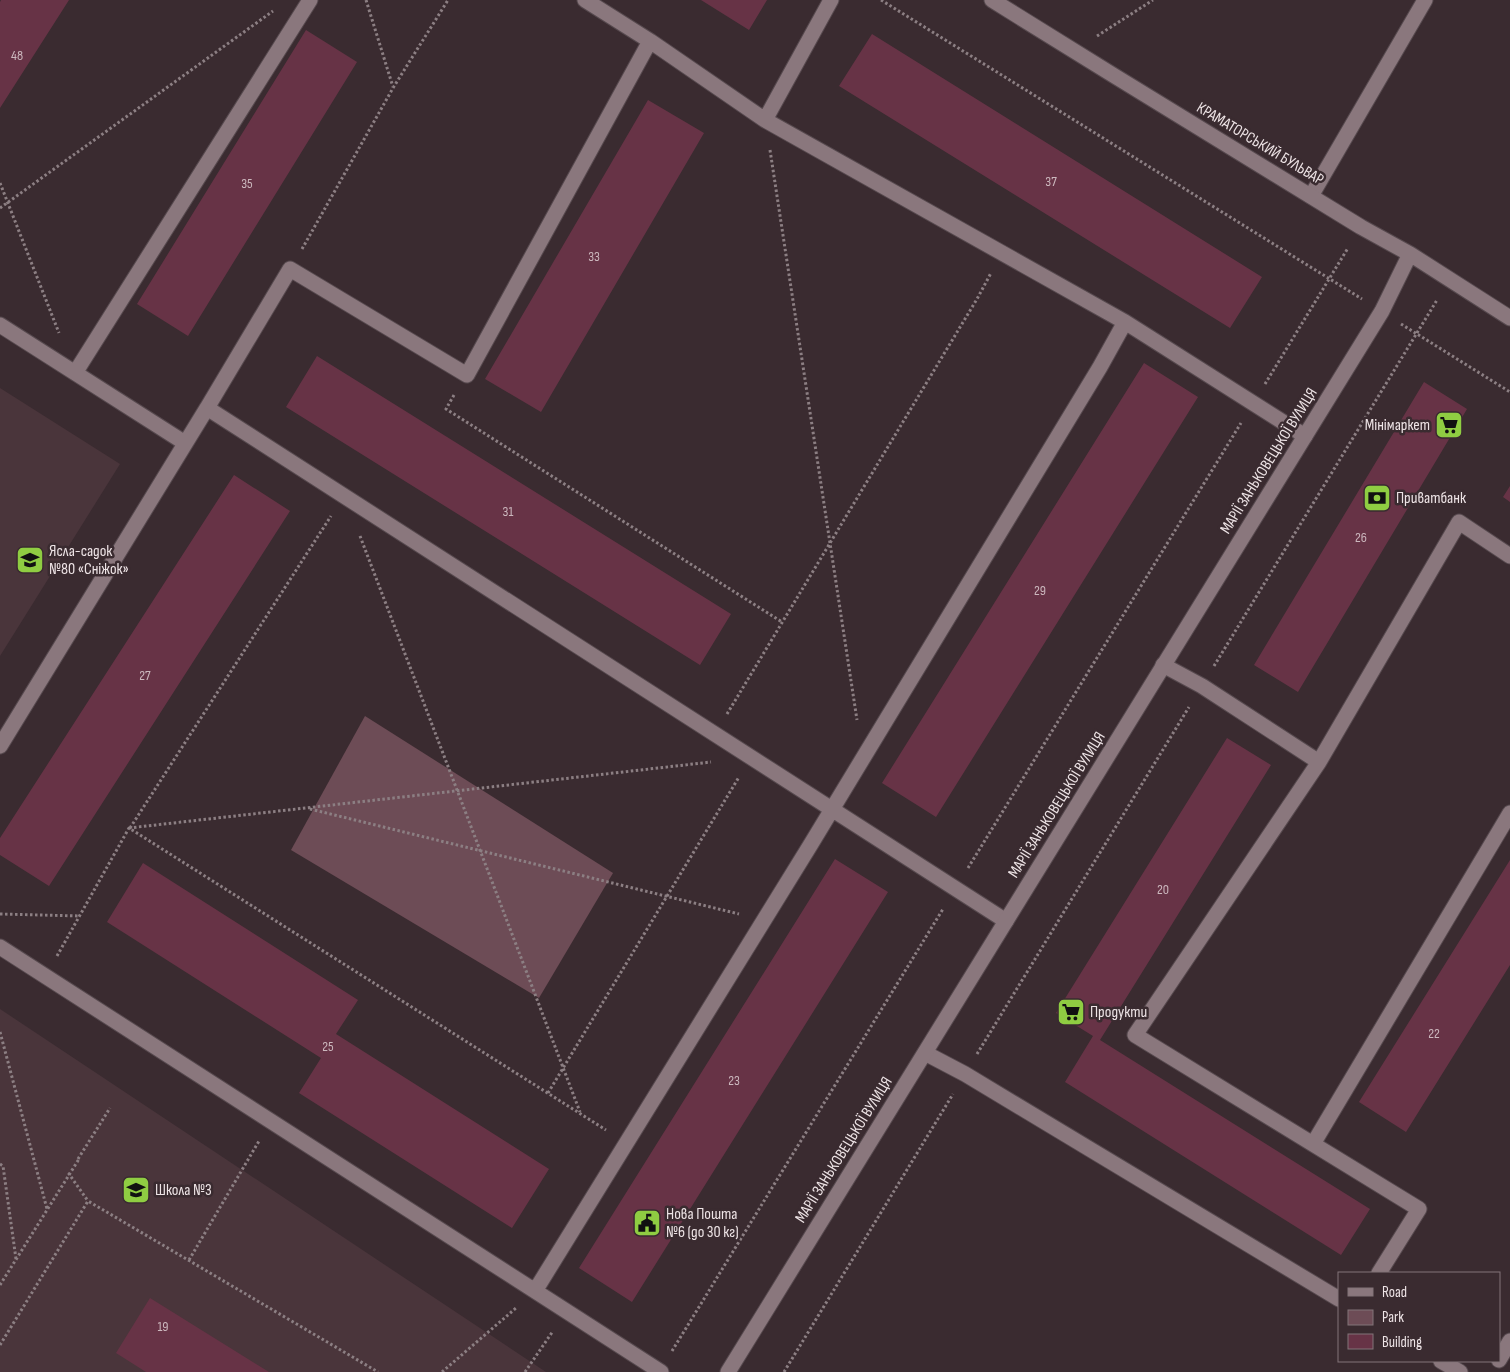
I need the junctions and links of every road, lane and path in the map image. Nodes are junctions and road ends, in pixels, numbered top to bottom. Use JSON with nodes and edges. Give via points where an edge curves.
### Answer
{"nodes":[{"id":1,"x":310,"y":0,"type":"edge"},
{"id":2,"x":366,"y":0,"type":"edge"},
{"id":3,"x":448,"y":0,"type":"edge"},
{"id":4,"x":585,"y":0,"type":"edge"},
{"id":5,"x":831,"y":0,"type":"edge"},
{"id":6,"x":881,"y":0,"type":"edge"},
{"id":7,"x":992,"y":0,"type":"edge"},
{"id":8,"x":1153,"y":0,"type":"edge"},
{"id":9,"x":1425,"y":0,"type":"edge"},
{"id":10,"x":280,"y":6,"type":"dead end"},
{"id":11,"x":650,"y":42,"type":"junction"},
{"id":12,"x":1074,"y":51,"type":"junction"},
{"id":13,"x":393,"y":88,"type":"junction"},
{"id":14,"x":765,"y":120,"type":"junction"},
{"id":15,"x":0,"y":183,"type":"edge"},
{"id":16,"x":1311,"y":196,"type":"junction"},
{"id":17,"x":7,"y":202,"type":"junction"},
{"id":18,"x":0,"y":208,"type":"edge"},
{"id":19,"x":1362,"y":227,"type":"junction"},
{"id":20,"x":1001,"y":254,"type":"junction"},
{"id":21,"x":1410,"y":254,"type":"junction"},
{"id":22,"x":290,"y":269,"type":"junction"},
{"id":23,"x":1329,"y":279,"type":"junction"},
{"id":24,"x":1449,"y":280,"type":"junction"},
{"id":25,"x":1382,"y":311,"type":"junction"},
{"id":26,"x":1510,"y":318,"type":"edge"},
{"id":27,"x":1125,"y":322,"type":"junction"},
{"id":28,"x":0,"y":325,"type":"edge"},
{"id":29,"x":1417,"y":334,"type":"junction"},
{"id":30,"x":75,"y":373,"type":"junction"},
{"id":31,"x":467,"y":375,"type":"junction"},
{"id":32,"x":1510,"y":392,"type":"edge"},
{"id":33,"x":1253,"y":404,"type":"junction"},
{"id":34,"x":206,"y":408,"type":"junction"},
{"id":35,"x":1305,"y":436,"type":"junction"},
{"id":36,"x":185,"y":443,"type":"junction"},
{"id":37,"x":344,"y":496,"type":"junction"},
{"id":38,"x":830,"y":541,"type":"junction"},
{"id":39,"x":1510,"y":556,"type":"edge"},
{"id":40,"x":782,"y":622,"type":"junction"},
{"id":41,"x":1164,"y":665,"type":"junction"},
{"id":42,"x":1202,"y":686,"type":"junction"},
{"id":43,"x":715,"y":734,"type":"junction"},
{"id":44,"x":0,"y":746,"type":"edge"},
{"id":45,"x":751,"y":757,"type":"junction"},
{"id":46,"x":863,"y":758,"type":"junction"},
{"id":47,"x":712,"y":762,"type":"dead end"},
{"id":48,"x":1319,"y":762,"type":"junction"},
{"id":49,"x":457,"y":791,"type":"junction"},
{"id":50,"x":307,"y":808,"type":"junction"},
{"id":51,"x":832,"y":809,"type":"junction"},
{"id":52,"x":1510,"y":813,"type":"edge"},
{"id":53,"x":129,"y":828,"type":"junction"},
{"id":54,"x":480,"y":851,"type":"junction"},
{"id":55,"x":956,"y":889,"type":"junction"},
{"id":56,"x":667,"y":897,"type":"junction"},
{"id":57,"x":0,"y":914,"type":"edge"},
{"id":58,"x":80,"y":916,"type":"junction"},
{"id":59,"x":764,"y":920,"type":"junction"},
{"id":60,"x":1006,"y":921,"type":"junction"},
{"id":61,"x":0,"y":947,"type":"edge"},
{"id":62,"x":45,"y":976,"type":"junction"},
{"id":63,"x":0,"y":1032,"type":"edge"},
{"id":64,"x":924,"y":1052,"type":"junction"},
{"id":65,"x":563,"y":1069,"type":"junction"},
{"id":66,"x":965,"y":1074,"type":"junction"},
{"id":67,"x":548,"y":1093,"type":"junction"},
{"id":68,"x":110,"y":1108,"type":"dead end"},
{"id":69,"x":580,"y":1113,"type":"junction"},
{"id":70,"x":271,"y":1122,"type":"junction"},
{"id":71,"x":626,"y":1143,"type":"junction"},
{"id":72,"x":1313,"y":1144,"type":"junction"},
{"id":73,"x":79,"y":1159,"type":"dead end"},
{"id":74,"x":0,"y":1164,"type":"edge"},
{"id":75,"x":69,"y":1174,"type":"junction"},
{"id":76,"x":88,"y":1201,"type":"junction"},
{"id":77,"x":47,"y":1209,"type":"junction"},
{"id":78,"x":16,"y":1259,"type":"junction"},
{"id":79,"x":188,"y":1260,"type":"junction"},
{"id":80,"x":1380,"y":1272,"type":"edge"},
{"id":81,"x":0,"y":1285,"type":"edge"},
{"id":82,"x":535,"y":1291,"type":"junction"},
{"id":83,"x":1338,"y":1298,"type":"edge"},
{"id":84,"x":567,"y":1312,"type":"junction"},
{"id":85,"x":1510,"y":1341,"type":"edge"},
{"id":86,"x":0,"y":1345,"type":"edge"},
{"id":87,"x":1500,"y":1357,"type":"edge"},
{"id":88,"x":1443,"y":1362,"type":"edge"},
{"id":89,"x":661,"y":1371,"type":"edge"},
{"id":90,"x":378,"y":1372,"type":"edge"},
{"id":91,"x":442,"y":1372,"type":"edge"},
{"id":92,"x":525,"y":1372,"type":"edge"},
{"id":93,"x":728,"y":1372,"type":"edge"},
{"id":94,"x":784,"y":1372,"type":"edge"},
{"id":95,"x":1460,"y":1372,"type":"edge"}],
"edges":[{"from":1,"to":30,"type":"street"},
{"from":2,"to":13,"type":"path"},
{"from":3,"to":13,"type":"path"},
{"from":4,"to":11,"type":"street"},
{"from":5,"to":14,"type":"street"},
{"from":6,"to":23,"type":"path"},
{"from":7,"to":12,"type":"street","name":"КРАМАТОРСЬКИЙ БУЛЬВАР"},
{"from":8,"to":12,"type":"path"},
{"from":9,"to":16,"type":"street"},
{"from":10,"to":17,"type":"path"},
{"from":11,"to":14,"type":"street"},
{"from":11,"to":31,"type":"street"},
{"from":12,"to":16,"type":"street","name":"КРАМАТОРСЬКИЙ БУЛЬВАР"},
{"from":13,"to":22,"type":"path"},
{"from":14,"to":20,"type":"street"},
{"from":14,"to":38,"type":"path"},
{"from":15,"to":17,"type":"path"},
{"from":16,"to":19,"type":"street","name":"КРАМАТОРСЬКИЙ БУЛЬВАР"},
{"from":17,"to":18,"type":"path"},
{"from":17,"to":30,"type":"path"},
{"from":19,"to":21,"type":"street","name":"КРАМАТОРСЬКИЙ БУЛЬВАР"},
{"from":19,"to":23,"type":"path"},
{"from":20,"to":27,"type":"street"},
{"from":20,"to":38,"type":"path"},
{"from":21,"to":24,"type":"street","name":"КРАМАТОРСЬКИЙ БУЛЬВАР"},
{"from":21,"to":25,"type":"street","name":"МАРІЇ ЗАНЬКОВЕЦЬКОЇ ВУЛИЦЯ"},
{"from":22,"to":31,"type":"street"},
{"from":22,"to":34,"type":"street"},
{"from":23,"to":25,"type":"path"},
{"from":23,"to":33,"type":"path"},
{"from":24,"to":26,"type":"street","name":"КРАМАТОРСЬКИЙ БУЛЬВАР"},
{"from":24,"to":29,"type":"path"},
{"from":25,"to":29,"type":"path"},
{"from":25,"to":35,"type":"street","name":"МАРІЇ ЗАНЬКОВЕЦЬКОЇ ВУЛИЦЯ"},
{"from":27,"to":33,"type":"street"},
{"from":27,"to":46,"type":"street"},
{"from":28,"to":30,"type":"street"},
{"from":29,"to":32,"type":"path"},
{"from":29,"to":42,"type":"path"},
{"from":30,"to":36,"type":"street"},
{"from":31,"to":40,"type":"path","via":[[446,409]]},
{"from":33,"to":35,"type":"street"},
{"from":33,"to":55,"type":"path"},
{"from":34,"to":36,"type":"street"},
{"from":34,"to":37,"type":"street"},
{"from":35,"to":41,"type":"street","name":"МАРІЇ ЗАНЬКОВЕЦЬКОЇ ВУЛИЦЯ"},
{"from":36,"to":44,"type":"street"},
{"from":37,"to":43,"type":"street"},
{"from":37,"to":49,"type":"path"},
{"from":37,"to":53,"type":"path"},
{"from":38,"to":40,"type":"path"},
{"from":38,"to":46,"type":"path"},
{"from":39,"to":48,"type":"street","via":[[1459,522]]},
{"from":40,"to":43,"type":"path"},
{"from":41,"to":42,"type":"street"},
{"from":41,"to":60,"type":"street","name":"МАРІЇ ЗАНЬКОВЕЦЬКОЇ ВУЛИЦЯ"},
{"from":42,"to":48,"type":"street"},
{"from":42,"to":66,"type":"path"},
{"from":43,"to":45,"type":"street"},
{"from":45,"to":51,"type":"street"},
{"from":45,"to":56,"type":"path"},
{"from":46,"to":51,"type":"street"},
{"from":47,"to":49,"type":"path"},
{"from":48,"to":72,"type":"street","via":[[1135,1035]]},
{"from":49,"to":50,"type":"path"},
{"from":49,"to":54,"type":"path"},
{"from":50,"to":53,"type":"path"},
{"from":50,"to":54,"type":"path"},
{"from":51,"to":55,"type":"street"},
{"from":51,"to":59,"type":"street"},
{"from":52,"to":72,"type":"street"},
{"from":53,"to":58,"type":"path"},
{"from":53,"to":67,"type":"path"},
{"from":54,"to":56,"type":"path"},
{"from":54,"to":65,"type":"path"},
{"from":55,"to":60,"type":"street"},
{"from":55,"to":89,"type":"path"},
{"from":56,"to":59,"type":"path"},
{"from":56,"to":65,"type":"path"},
{"from":57,"to":58,"type":"path"},
{"from":58,"to":62,"type":"path"},
{"from":59,"to":71,"type":"street"},
{"from":60,"to":64,"type":"street","name":"МАРІЇ ЗАНЬКОВЕЦЬКОЇ ВУЛИЦЯ"},
{"from":61,"to":62,"type":"street"},
{"from":62,"to":70,"type":"street"},
{"from":63,"to":77,"type":"path"},
{"from":64,"to":66,"type":"street"},
{"from":64,"to":93,"type":"street","name":"МАРІЇ ЗАНЬКОВЕЦЬКОЇ ВУЛИЦЯ"},
{"from":65,"to":67,"type":"path"},
{"from":65,"to":69,"type":"path"},
{"from":66,"to":83,"type":"street"},
{"from":66,"to":94,"type":"path"},
{"from":67,"to":69,"type":"path"},
{"from":68,"to":75,"type":"path"},
{"from":69,"to":71,"type":"path"},
{"from":70,"to":79,"type":"path"},
{"from":70,"to":82,"type":"street"},
{"from":71,"to":82,"type":"street"},
{"from":72,"to":80,"type":"street","via":[[1419,1209]]},
{"from":73,"to":75,"type":"path"},
{"from":74,"to":78,"type":"path","via":[[3,1166]]},
{"from":75,"to":76,"type":"path"},
{"from":75,"to":77,"type":"path"},
{"from":76,"to":79,"type":"path"},
{"from":76,"to":86,"type":"path"},
{"from":77,"to":78,"type":"path"},
{"from":78,"to":81,"type":"path"},
{"from":79,"to":90,"type":"path"},
{"from":82,"to":84,"type":"street"},
{"from":82,"to":91,"type":"path"},
{"from":84,"to":89,"type":"street"},
{"from":84,"to":92,"type":"path"},
{"from":85,"to":87,"type":"street"},
{"from":88,"to":95,"type":"street"}]}
